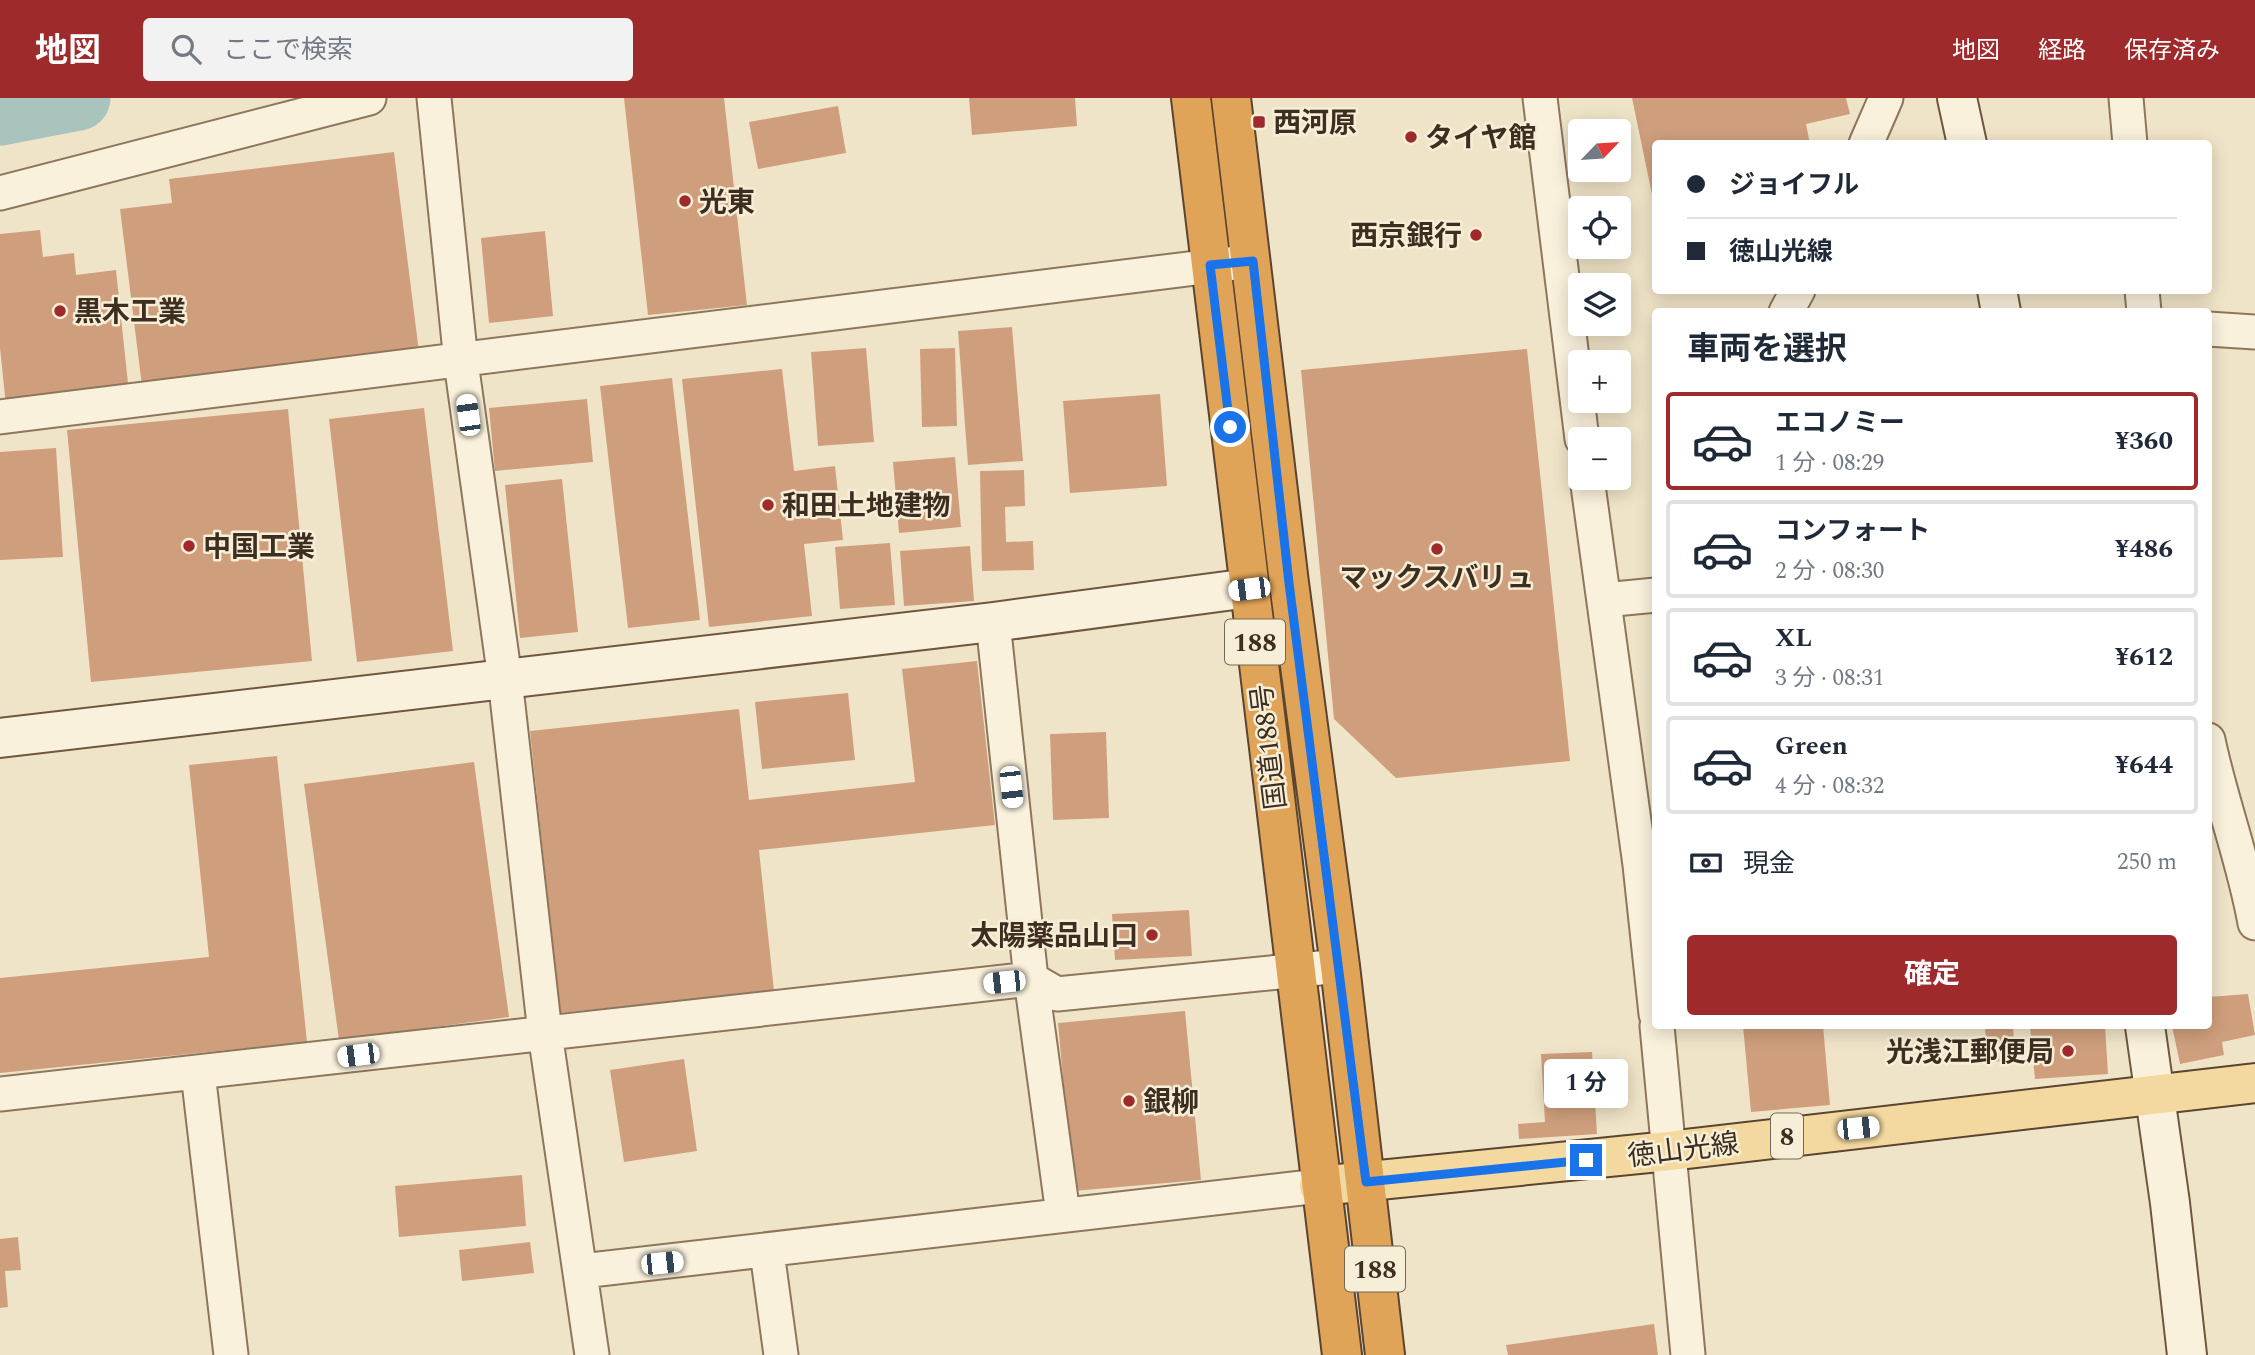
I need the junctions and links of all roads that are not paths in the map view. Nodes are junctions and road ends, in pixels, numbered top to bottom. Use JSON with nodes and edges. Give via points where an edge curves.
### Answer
{"nodes":[{"id":1,"x":369,"y":98,"type":"edge"},
{"id":2,"x":434,"y":98,"type":"edge"},
{"id":3,"x":1191,"y":98,"type":"edge"},
{"id":4,"x":1231,"y":98,"type":"edge"},
{"id":5,"x":1540,"y":98,"type":"edge"},
{"id":6,"x":1886,"y":98,"type":"edge"},
{"id":7,"x":1957,"y":98,"type":"edge"},
{"id":8,"x":2126,"y":98,"type":"edge"},
{"id":9,"x":1869,"y":140,"type":"edge"},
{"id":10,"x":1966,"y":140,"type":"edge"},
{"id":11,"x":2130,"y":140,"type":"edge"},
{"id":12,"x":0,"y":193,"type":"edge"},
{"id":13,"x":1253,"y":261,"type":"junction"},
{"id":14,"x":1210,"y":265,"type":"junction"},
{"id":15,"x":2212,"y":329,"type":"edge"},
{"id":16,"x":2255,"y":332,"type":"edge"},
{"id":17,"x":461,"y":362,"type":"junction"},
{"id":18,"x":0,"y":416,"type":"edge"},
{"id":19,"x":1581,"y":427,"type":"edge"},
{"id":20,"x":1589,"y":490,"type":"edge"},
{"id":21,"x":1289,"y":583,"type":"junction"},
{"id":22,"x":1249,"y":589,"type":"junction"},
{"id":23,"x":1652,"y":595,"type":"edge"},
{"id":24,"x":1604,"y":600,"type":"junction"},
{"id":25,"x":993,"y":622,"type":"junction"},
{"id":26,"x":505,"y":679,"type":"junction"},
{"id":27,"x":0,"y":738,"type":"edge"},
{"id":28,"x":2212,"y":759,"type":"edge"},
{"id":29,"x":1648,"y":864,"type":"edge"},
{"id":30,"x":2255,"y":923,"type":"edge"},
{"id":31,"x":1652,"y":939,"type":"edge"},
{"id":32,"x":1340,"y":966,"type":"junction"},
{"id":33,"x":1295,"y":969,"type":"junction"},
{"id":34,"x":1031,"y":979,"type":"junction"},
{"id":35,"x":1657,"y":1029,"type":"edge"},
{"id":36,"x":2145,"y":1029,"type":"edge"},
{"id":37,"x":545,"y":1033,"type":"junction"},
{"id":38,"x":198,"y":1073,"type":"junction"},
{"id":39,"x":2255,"y":1083,"type":"edge"},
{"id":40,"x":0,"y":1094,"type":"edge"},
{"id":41,"x":2155,"y":1097,"type":"junction"},
{"id":42,"x":1669,"y":1151,"type":"junction"},
{"id":43,"x":1366,"y":1182,"type":"junction"},
{"id":44,"x":1319,"y":1186,"type":"junction"},
{"id":45,"x":1063,"y":1214,"type":"junction"},
{"id":46,"x":767,"y":1252,"type":"junction"},
{"id":47,"x":582,"y":1271,"type":"junction"},
{"id":48,"x":231,"y":1355,"type":"edge"},
{"id":49,"x":592,"y":1355,"type":"edge"},
{"id":50,"x":780,"y":1355,"type":"edge"},
{"id":51,"x":1342,"y":1355,"type":"edge"},
{"id":52,"x":1385,"y":1355,"type":"edge"},
{"id":53,"x":1688,"y":1355,"type":"edge"},
{"id":54,"x":2187,"y":1355,"type":"edge"}],
"edges":[{"from":1,"to":12,"type":"street"},
{"from":2,"to":17,"type":"street"},
{"from":3,"to":14,"type":"highway","name":"国道188号","number":"188"},
{"from":4,"to":13,"type":"highway","name":"国道188号","number":"188"},
{"from":5,"to":19,"type":"street"},
{"from":6,"to":9,"type":"street"},
{"from":7,"to":10,"type":"street"},
{"from":8,"to":11,"type":"street"},
{"from":13,"to":14,"type":"street"},
{"from":13,"to":21,"type":"highway","name":"国道188号","number":"188"},
{"from":14,"to":17,"type":"street"},
{"from":14,"to":22,"type":"highway","name":"国道188号","number":"188"},
{"from":15,"to":16,"type":"street"},
{"from":17,"to":18,"type":"street"},
{"from":17,"to":26,"type":"street"},
{"from":20,"to":24,"type":"street"},
{"from":21,"to":22,"type":"street"},
{"from":21,"to":32,"type":"highway","name":"国道188号","number":"188"},
{"from":22,"to":25,"type":"street"},
{"from":22,"to":33,"type":"highway","name":"国道188号","number":"188"},
{"from":23,"to":24,"type":"street"},
{"from":24,"to":29,"type":"street"},
{"from":25,"to":26,"type":"street"},
{"from":25,"to":34,"type":"street"},
{"from":26,"to":27,"type":"street"},
{"from":26,"to":37,"type":"street"},
{"from":28,"to":30,"type":"street"},
{"from":29,"to":31,"type":"street"},
{"from":32,"to":33,"type":"street"},
{"from":32,"to":43,"type":"highway","name":"国道188号","number":"188"},
{"from":33,"to":34,"type":"street","via":[[1057,994]]},
{"from":33,"to":44,"type":"highway","name":"国道188号","number":"188"},
{"from":34,"to":37,"type":"street"},
{"from":34,"to":45,"type":"street"},
{"from":35,"to":42,"type":"street"},
{"from":36,"to":41,"type":"street"},
{"from":37,"to":38,"type":"street"},
{"from":37,"to":47,"type":"street"},
{"from":38,"to":40,"type":"street"},
{"from":38,"to":48,"type":"street"},
{"from":39,"to":41,"type":"main road","name":"徳山光線","number":"8"},
{"from":41,"to":42,"type":"main road","name":"徳山光線","number":"8"},
{"from":41,"to":54,"type":"street"},
{"from":42,"to":43,"type":"main road","name":"徳山光線","number":"8"},
{"from":42,"to":53,"type":"street"},
{"from":43,"to":44,"type":"main road","name":"徳山光線","number":"8"},
{"from":43,"to":52,"type":"highway","name":"国道188号","number":"188"},
{"from":44,"to":45,"type":"street"},
{"from":44,"to":51,"type":"highway","name":"国道188号","number":"188"},
{"from":45,"to":46,"type":"street"},
{"from":46,"to":47,"type":"street"},
{"from":46,"to":50,"type":"street"},
{"from":47,"to":49,"type":"street"}]}
